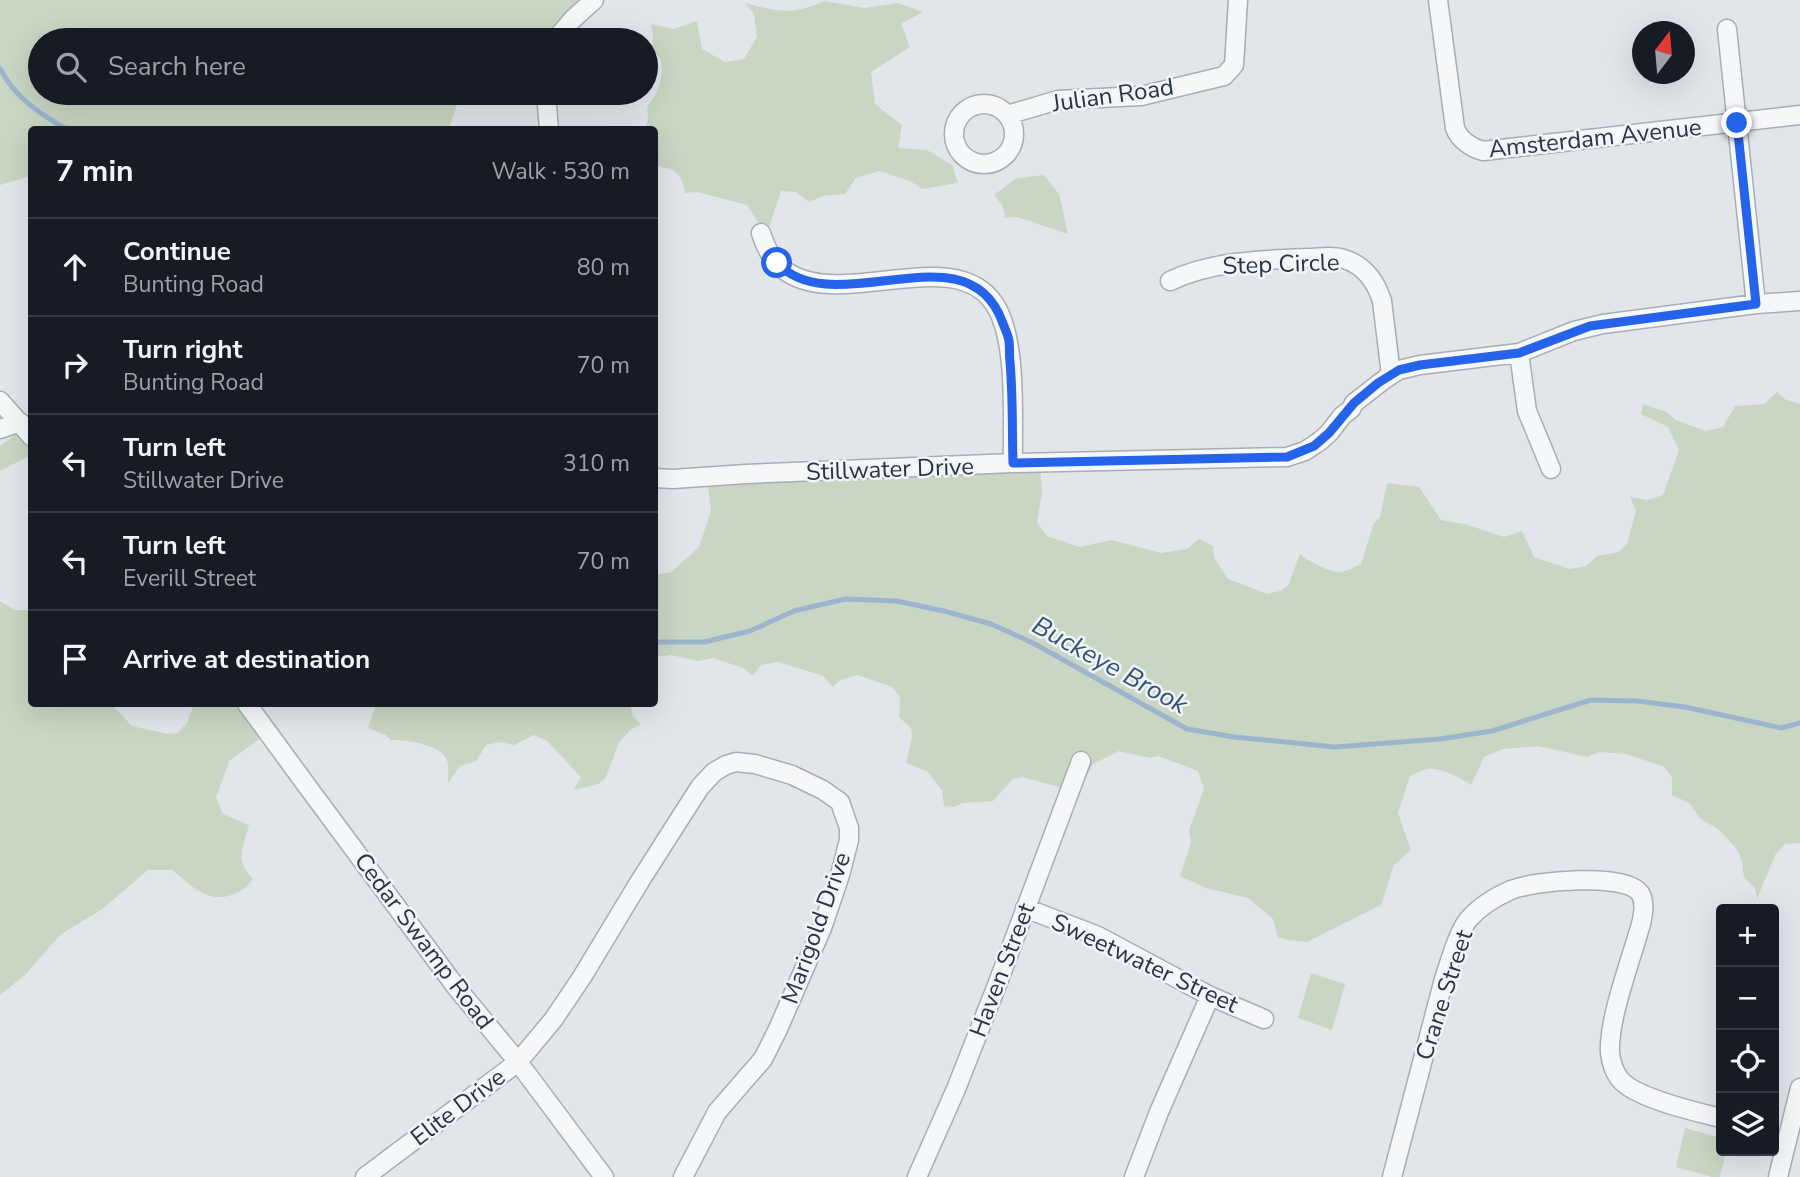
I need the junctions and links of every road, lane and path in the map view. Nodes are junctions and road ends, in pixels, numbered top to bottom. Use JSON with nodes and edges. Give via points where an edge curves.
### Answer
{"nodes":[{"id":1,"x":594,"y":0,"type":"edge"},
{"id":2,"x":1238,"y":0,"type":"edge"},
{"id":3,"x":1438,"y":0,"type":"edge"},
{"id":4,"x":565,"y":28,"type":"edge"},
{"id":5,"x":1727,"y":29,"type":"dead end"},
{"id":6,"x":547,"y":105,"type":"edge"},
{"id":7,"x":1007,"y":115,"type":"dead end"},
{"id":8,"x":1800,"y":115,"type":"edge"},
{"id":9,"x":1737,"y":123,"type":"junction"},
{"id":10,"x":550,"y":126,"type":"edge"},
{"id":11,"x":761,"y":233,"type":"dead end"},
{"id":12,"x":1170,"y":281,"type":"dead end"},
{"id":13,"x":1800,"y":301,"type":"edge"},
{"id":14,"x":1756,"y":304,"type":"junction"},
{"id":15,"x":1519,"y":353,"type":"junction"},
{"id":16,"x":1391,"y":375,"type":"junction"},
{"id":17,"x":0,"y":401,"type":"edge"},
{"id":18,"x":20,"y":422,"type":"junction"},
{"id":19,"x":0,"y":429,"type":"edge"},
{"id":20,"x":28,"y":432,"type":"edge"},
{"id":21,"x":1013,"y":463,"type":"junction"},
{"id":22,"x":1550,"y":469,"type":"dead end"},
{"id":23,"x":658,"y":478,"type":"edge"},
{"id":24,"x":249,"y":707,"type":"edge"},
{"id":25,"x":1081,"y":761,"type":"dead end"},
{"id":26,"x":1026,"y":908,"type":"junction"},
{"id":27,"x":1210,"y":996,"type":"junction"},
{"id":28,"x":1264,"y":1019,"type":"dead end"},
{"id":29,"x":518,"y":1062,"type":"junction"},
{"id":30,"x":1800,"y":1088,"type":"edge"},
{"id":31,"x":1716,"y":1117,"type":"edge"},
{"id":32,"x":1789,"y":1125,"type":"edge"},
{"id":33,"x":365,"y":1177,"type":"edge"},
{"id":34,"x":604,"y":1177,"type":"edge"},
{"id":35,"x":683,"y":1177,"type":"edge"},
{"id":36,"x":918,"y":1177,"type":"edge"},
{"id":37,"x":1134,"y":1177,"type":"edge"},
{"id":38,"x":1392,"y":1177,"type":"edge"},
{"id":39,"x":1778,"y":1177,"type":"edge"}],
"edges":[{"from":1,"to":4,"type":"street"},
{"from":2,"to":7,"type":"street","name":"Julian Road","via":[[1234,65],[1224,76],[1141,96],[1058,100]]},
{"from":3,"to":9,"type":"street","name":"Amsterdam Avenue","via":[[1455,128],[1472,148],[1483,151]]},
{"from":5,"to":9,"type":"street"},
{"from":6,"to":10,"type":"street"},
{"from":8,"to":9,"type":"street","name":"Amsterdam Avenue"},
{"from":9,"to":14,"type":"street"},
{"from":11,"to":21,"type":"street","via":[[783,270],[804,280],[832,285],[923,277],[963,280],[979,288],[995,304],[1009,341]]},
{"from":12,"to":16,"type":"street","name":"Step Circle","via":[[1224,264],[1344,259],[1373,279],[1379,292]]},
{"from":13,"to":14,"type":"street","name":"Stillwater Drive"},
{"from":14,"to":15,"type":"street","name":"Stillwater Drive","via":[[1590,326]]},
{"from":15,"to":16,"type":"street","name":"Stillwater Drive","via":[[1420,365]]},
{"from":15,"to":22,"type":"street","via":[[1527,411]]},
{"from":16,"to":21,"type":"street","name":"Stillwater Drive","via":[[1354,403],[1320,442],[1287,457]]},
{"from":17,"to":18,"type":"street"},
{"from":18,"to":19,"type":"street"},
{"from":18,"to":20,"type":"street"},
{"from":21,"to":23,"type":"street","name":"Stillwater Drive"},
{"from":24,"to":29,"type":"street","name":"Cedar Swamp Road","via":[[456,986]]},
{"from":25,"to":26,"type":"street","name":"Haven Street"},
{"from":26,"to":27,"type":"street","name":"Sweetwater Street","via":[[1098,936]]},
{"from":26,"to":36,"type":"street","name":"Haven Street"},
{"from":27,"to":28,"type":"street","name":"Sweetwater Street"},
{"from":27,"to":37,"type":"street"},
{"from":29,"to":33,"type":"street","name":"Elite Drive"},
{"from":29,"to":34,"type":"street","name":"Cedar Swamp Road"},
{"from":29,"to":35,"type":"street","name":"Marigold Drive","via":[[553,1020],[664,842],[714,772],[736,762],[755,764],[823,790],[839,802],[849,828],[845,858],[822,928],[763,1059],[717,1112]]},
{"from":30,"to":32,"type":"street"},
{"from":31,"to":38,"type":"street","name":"Crane Street","via":[[1634,1090],[1619,1079],[1613,1066],[1611,1035],[1642,923],[1644,901],[1638,890],[1577,879],[1540,884],[1513,890],[1466,921],[1444,979]]},
{"from":32,"to":39,"type":"street"}]}
